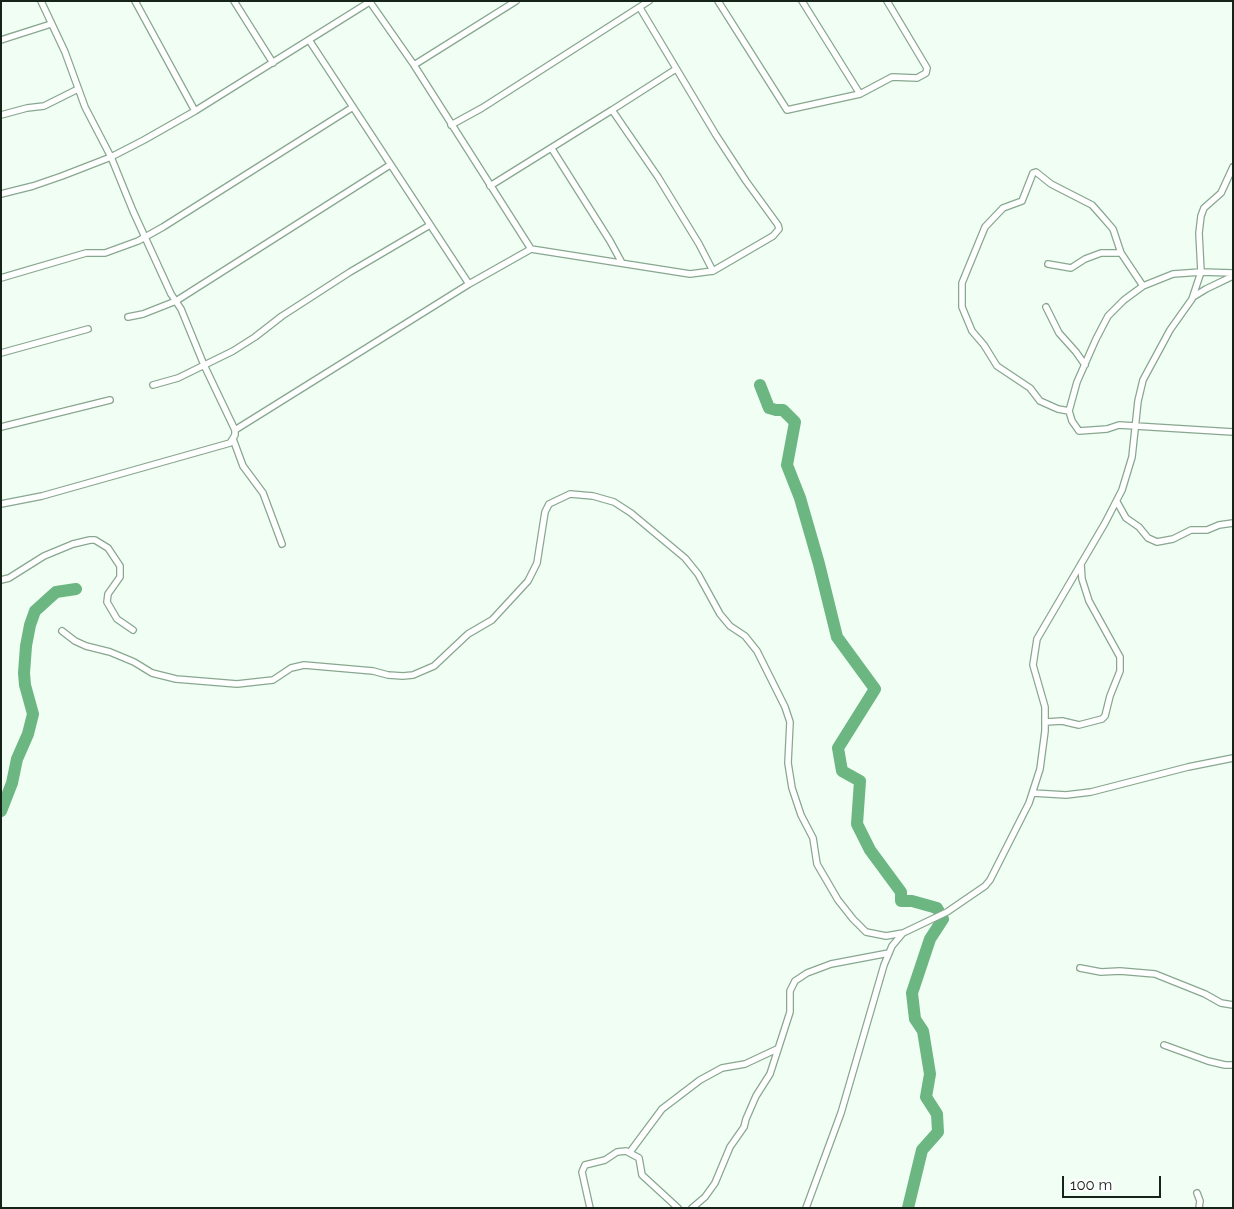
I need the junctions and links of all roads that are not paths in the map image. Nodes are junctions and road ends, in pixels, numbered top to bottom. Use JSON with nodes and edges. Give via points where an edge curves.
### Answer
{"nodes":[{"id":1,"x":40,"y":1,"type":"edge"},
{"id":2,"x":135,"y":1,"type":"edge"},
{"id":3,"x":516,"y":1,"type":"edge"},
{"id":4,"x":649,"y":1,"type":"edge"},
{"id":5,"x":718,"y":1,"type":"edge"},
{"id":6,"x":802,"y":1,"type":"edge"},
{"id":7,"x":887,"y":1,"type":"edge"},
{"id":8,"x":235,"y":2,"type":"edge"},
{"id":9,"x":368,"y":2,"type":"edge"},
{"id":10,"x":640,"y":8,"type":"junction"},
{"id":11,"x":51,"y":24,"type":"junction"},
{"id":12,"x":1,"y":40,"type":"edge"},
{"id":13,"x":309,"y":40,"type":"junction"},
{"id":14,"x":273,"y":63,"type":"junction"},
{"id":15,"x":414,"y":65,"type":"junction"},
{"id":16,"x":676,"y":69,"type":"junction"},
{"id":17,"x":78,"y":89,"type":"junction"},
{"id":18,"x":860,"y":94,"type":"junction"},
{"id":19,"x":353,"y":107,"type":"junction"},
{"id":20,"x":612,"y":110,"type":"junction"},
{"id":21,"x":195,"y":111,"type":"junction"},
{"id":22,"x":1,"y":115,"type":"edge"},
{"id":23,"x":451,"y":125,"type":"junction"},
{"id":24,"x":552,"y":149,"type":"junction"},
{"id":25,"x":112,"y":157,"type":"junction"},
{"id":26,"x":390,"y":165,"type":"junction"},
{"id":27,"x":1233,"y":167,"type":"edge"},
{"id":28,"x":490,"y":186,"type":"junction"},
{"id":29,"x":1,"y":194,"type":"edge"},
{"id":30,"x":430,"y":224,"type":"junction"},
{"id":31,"x":146,"y":237,"type":"junction"},
{"id":32,"x":531,"y":249,"type":"junction"},
{"id":33,"x":1122,"y":253,"type":"junction"},
{"id":34,"x":622,"y":263,"type":"junction"},
{"id":35,"x":1048,"y":264,"type":"dead end"},
{"id":36,"x":713,"y":271,"type":"junction"},
{"id":37,"x":1201,"y":272,"type":"junction"},
{"id":38,"x":1233,"y":274,"type":"edge"},
{"id":39,"x":1,"y":278,"type":"edge"},
{"id":40,"x":469,"y":284,"type":"junction"},
{"id":41,"x":1143,"y":286,"type":"junction"},
{"id":42,"x":1192,"y":299,"type":"junction"},
{"id":43,"x":176,"y":301,"type":"junction"},
{"id":44,"x":1046,"y":307,"type":"dead end"},
{"id":45,"x":128,"y":317,"type":"dead end"},
{"id":46,"x":88,"y":329,"type":"dead end"},
{"id":47,"x":1,"y":353,"type":"edge"},
{"id":48,"x":204,"y":365,"type":"junction"},
{"id":49,"x":1085,"y":365,"type":"junction"},
{"id":50,"x":153,"y":385,"type":"dead end"},
{"id":51,"x":110,"y":400,"type":"dead end"},
{"id":52,"x":1069,"y":411,"type":"junction"},
{"id":53,"x":1,"y":427,"type":"edge"},
{"id":54,"x":1136,"y":427,"type":"junction"},
{"id":55,"x":235,"y":430,"type":"junction"},
{"id":56,"x":1233,"y":432,"type":"edge"},
{"id":57,"x":233,"y":439,"type":"junction"},
{"id":58,"x":1117,"y":502,"type":"junction"},
{"id":59,"x":1,"y":504,"type":"edge"},
{"id":60,"x":1233,"y":523,"type":"edge"},
{"id":61,"x":282,"y":544,"type":"dead end"},
{"id":62,"x":1081,"y":564,"type":"junction"},
{"id":63,"x":1,"y":580,"type":"edge"},
{"id":64,"x":133,"y":630,"type":"dead end"},
{"id":65,"x":62,"y":631,"type":"dead end"},
{"id":66,"x":1046,"y":722,"type":"junction"},
{"id":67,"x":1233,"y":758,"type":"edge"},
{"id":68,"x":1033,"y":793,"type":"junction"},
{"id":69,"x":903,"y":932,"type":"junction"},
{"id":70,"x":888,"y":953,"type":"junction"},
{"id":71,"x":1080,"y":968,"type":"dead end"},
{"id":72,"x":1233,"y":1005,"type":"edge"},
{"id":73,"x":1164,"y":1045,"type":"dead end"},
{"id":74,"x":777,"y":1049,"type":"junction"},
{"id":75,"x":1233,"y":1064,"type":"edge"},
{"id":76,"x":630,"y":1152,"type":"junction"},
{"id":77,"x":1197,"y":1193,"type":"dead end"},
{"id":78,"x":590,"y":1208,"type":"edge"},
{"id":79,"x":678,"y":1208,"type":"edge"},
{"id":80,"x":692,"y":1208,"type":"edge"},
{"id":81,"x":806,"y":1208,"type":"edge"},
{"id":82,"x":1199,"y":1208,"type":"edge"}],
"edges":[{"from":1,"to":11,"type":"street"},
{"from":2,"to":21,"type":"street"},
{"from":3,"to":15,"type":"street"},
{"from":4,"to":10,"type":"street"},
{"from":5,"to":18,"type":"street","via":[[787,110]]},
{"from":6,"to":18,"type":"street"},
{"from":7,"to":18,"type":"street","via":[[927,70],[920,77],[887,78]]},
{"from":8,"to":14,"type":"street"},
{"from":9,"to":13,"type":"street"},
{"from":9,"to":15,"type":"street"},
{"from":10,"to":16,"type":"street"},
{"from":10,"to":23,"type":"street"},
{"from":11,"to":12,"type":"street"},
{"from":11,"to":17,"type":"street"},
{"from":13,"to":14,"type":"street"},
{"from":13,"to":19,"type":"street"},
{"from":14,"to":21,"type":"street"},
{"from":15,"to":23,"type":"street"},
{"from":16,"to":20,"type":"street"},
{"from":16,"to":36,"type":"street","via":[[779,229],[773,236]]},
{"from":17,"to":22,"type":"street","via":[[44,106]]},
{"from":17,"to":25,"type":"street"},
{"from":19,"to":26,"type":"street"},
{"from":19,"to":31,"type":"street"},
{"from":20,"to":24,"type":"street"},
{"from":20,"to":36,"type":"street","via":[[658,177]]},
{"from":21,"to":25,"type":"street"},
{"from":23,"to":28,"type":"street"},
{"from":24,"to":28,"type":"street"},
{"from":24,"to":34,"type":"street"},
{"from":25,"to":29,"type":"street","via":[[33,186]]},
{"from":25,"to":31,"type":"street"},
{"from":26,"to":30,"type":"street"},
{"from":26,"to":43,"type":"street"},
{"from":27,"to":37,"type":"street","via":[[1221,193],[1204,208],[1201,216]]},
{"from":28,"to":32,"type":"street"},
{"from":30,"to":40,"type":"street"},
{"from":30,"to":48,"type":"street","via":[[270,324],[242,346]]},
{"from":31,"to":39,"type":"street","via":[[105,253],[86,253]]},
{"from":31,"to":43,"type":"street"},
{"from":32,"to":34,"type":"street"},
{"from":32,"to":40,"type":"street"},
{"from":33,"to":35,"type":"street","via":[[1101,253],[1070,268]]},
{"from":33,"to":41,"type":"street"},
{"from":33,"to":52,"type":"street","via":[[1112,229],[1092,205],[1050,184],[1034,172],[1022,201],[1003,208],[985,227],[962,283],[962,307],[972,331],[997,366],[1030,388],[1040,401]]},
{"from":34,"to":36,"type":"street","via":[[690,274]]},
{"from":37,"to":38,"type":"street"},
{"from":37,"to":41,"type":"street","via":[[1172,274]]},
{"from":37,"to":42,"type":"street"},
{"from":38,"to":42,"type":"street"},
{"from":40,"to":55,"type":"street"},
{"from":41,"to":49,"type":"street","via":[[1108,316]]},
{"from":42,"to":54,"type":"street","via":[[1170,330],[1144,380]]},
{"from":43,"to":45,"type":"street"},
{"from":43,"to":48,"type":"street"},
{"from":44,"to":49,"type":"street","via":[[1059,333]]},
{"from":46,"to":47,"type":"street"},
{"from":48,"to":50,"type":"street","via":[[178,378]]},
{"from":48,"to":55,"type":"street"},
{"from":49,"to":52,"type":"street"},
{"from":51,"to":53,"type":"street"},
{"from":52,"to":54,"type":"street","via":[[1079,431],[1119,425]]},
{"from":54,"to":56,"type":"street"},
{"from":54,"to":58,"type":"street","via":[[1130,468]]},
{"from":55,"to":57,"type":"street"},
{"from":57,"to":59,"type":"street","via":[[230,443],[42,496]]},
{"from":57,"to":61,"type":"street","via":[[243,466],[263,493]]},
{"from":58,"to":60,"type":"street","via":[[1126,518],[1157,542],[1191,530],[1207,530]]},
{"from":58,"to":62,"type":"street"},
{"from":62,"to":66,"type":"street","via":[[1034,647],[1033,665]]},
{"from":62,"to":66,"type":"street","via":[[1089,601],[1120,657],[1120,671],[1102,719],[1079,725]]},
{"from":63,"to":64,"type":"street","via":[[44,556],[73,544],[95,540],[108,548],[120,566],[120,577],[106,602],[117,619]]},
{"from":65,"to":69,"type":"street","via":[[86,646],[110,652],[152,673],[176,679],[237,684],[273,680],[291,668],[304,665],[413,675],[434,666],[468,634],[492,620],[528,581],[537,563],[549,504],[570,494],[614,502],[685,558],[698,574],[720,614],[745,636],[756,651],[785,706],[790,722],[788,763],[792,788],[813,838],[817,864],[838,900],[866,932],[886,936]]},
{"from":66,"to":68,"type":"street"},
{"from":67,"to":68,"type":"street","via":[[1091,792],[1066,795]]},
{"from":68,"to":69,"type":"street","via":[[990,880],[947,912]]},
{"from":69,"to":70,"type":"street"},
{"from":70,"to":74,"type":"street","via":[[831,964],[798,978],[790,991],[790,1012]]},
{"from":70,"to":81,"type":"street","via":[[841,1113]]},
{"from":71,"to":72,"type":"street","via":[[1155,974],[1221,1003]]},
{"from":73,"to":75,"type":"street","via":[[1208,1061]]},
{"from":74,"to":76,"type":"street","via":[[745,1064],[727,1066],[700,1080],[662,1109]]},
{"from":74,"to":80,"type":"street","via":[[770,1074],[756,1096],[744,1127],[730,1147],[715,1183],[706,1197]]},
{"from":76,"to":78,"type":"street","via":[[617,1152],[605,1160],[585,1165],[582,1172]]},
{"from":76,"to":79,"type":"street","via":[[639,1158],[642,1175]]},
{"from":77,"to":82,"type":"street"}]}
